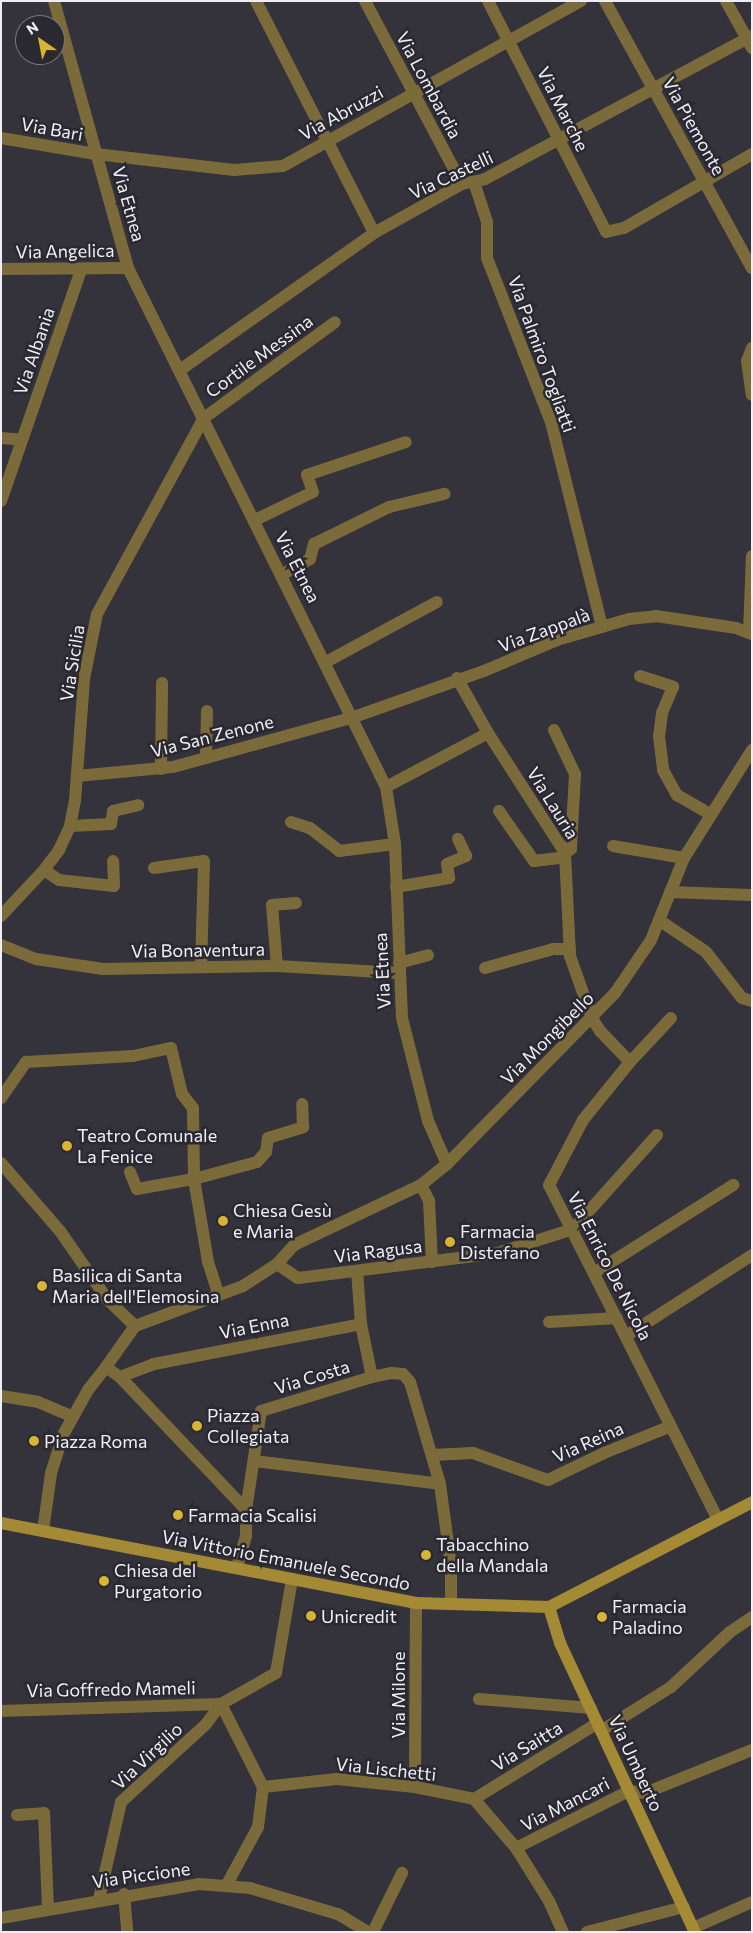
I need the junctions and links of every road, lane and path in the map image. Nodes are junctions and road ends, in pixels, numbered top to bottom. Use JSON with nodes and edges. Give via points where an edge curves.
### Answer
{"nodes":[{"id":1,"x":54,"y":1,"type":"edge"},
{"id":2,"x":256,"y":1,"type":"edge"},
{"id":3,"x":365,"y":1,"type":"edge"},
{"id":4,"x":488,"y":1,"type":"edge"},
{"id":5,"x":581,"y":1,"type":"edge"},
{"id":6,"x":605,"y":1,"type":"edge"},
{"id":7,"x":726,"y":1,"type":"edge"},
{"id":8,"x":750,"y":41,"type":"edge"},
{"id":9,"x":508,"y":42,"type":"junction"},
{"id":10,"x":653,"y":89,"type":"junction"},
{"id":11,"x":414,"y":93,"type":"junction"},
{"id":12,"x":1,"y":138,"type":"edge"},
{"id":13,"x":559,"y":139,"type":"junction"},
{"id":14,"x":328,"y":141,"type":"junction"},
{"id":15,"x":96,"y":154,"type":"junction"},
{"id":16,"x":752,"y":154,"type":"edge"},
{"id":17,"x":704,"y":181,"type":"junction"},
{"id":18,"x":468,"y":183,"type":"junction"},
{"id":19,"x":374,"y":233,"type":"junction"},
{"id":20,"x":128,"y":268,"type":"junction"},
{"id":21,"x":752,"y":268,"type":"edge"},
{"id":22,"x":1,"y":269,"type":"edge"},
{"id":23,"x":81,"y":270,"type":"junction"},
{"id":24,"x":335,"y":322,"type":"dead end"},
{"id":25,"x":752,"y":348,"type":"edge"},
{"id":26,"x":180,"y":370,"type":"junction"},
{"id":27,"x":752,"y":395,"type":"edge"},
{"id":28,"x":204,"y":418,"type":"junction"},
{"id":29,"x":1,"y":438,"type":"edge"},
{"id":30,"x":22,"y":440,"type":"junction"},
{"id":31,"x":406,"y":442,"type":"dead end"},
{"id":32,"x":444,"y":494,"type":"dead end"},
{"id":33,"x":1,"y":501,"type":"edge"},
{"id":34,"x":255,"y":520,"type":"junction"},
{"id":35,"x":752,"y":556,"type":"edge"},
{"id":36,"x":283,"y":574,"type":"junction"},
{"id":37,"x":437,"y":602,"type":"dead end"},
{"id":38,"x":602,"y":627,"type":"junction"},
{"id":39,"x":751,"y":634,"type":"edge"},
{"id":40,"x":326,"y":662,"type":"junction"},
{"id":41,"x":640,"y":676,"type":"dead end"},
{"id":42,"x":457,"y":678,"type":"junction"},
{"id":43,"x":162,"y":683,"type":"dead end"},
{"id":44,"x":207,"y":711,"type":"dead end"},
{"id":45,"x":354,"y":717,"type":"junction"},
{"id":46,"x":554,"y":730,"type":"dead end"},
{"id":47,"x":488,"y":733,"type":"junction"},
{"id":48,"x":752,"y":750,"type":"edge"},
{"id":49,"x":206,"y":758,"type":"junction"},
{"id":50,"x":161,"y":769,"type":"junction"},
{"id":51,"x":77,"y":776,"type":"junction"},
{"id":52,"x":386,"y":787,"type":"junction"},
{"id":53,"x":138,"y":805,"type":"dead end"},
{"id":54,"x":499,"y":811,"type":"dead end"},
{"id":55,"x":710,"y":814,"type":"junction"},
{"id":56,"x":291,"y":822,"type":"dead end"},
{"id":57,"x":70,"y":826,"type":"junction"},
{"id":58,"x":458,"y":838,"type":"dead end"},
{"id":59,"x":395,"y":844,"type":"junction"},
{"id":60,"x":613,"y":846,"type":"dead end"},
{"id":61,"x":565,"y":855,"type":"junction"},
{"id":62,"x":684,"y":858,"type":"junction"},
{"id":63,"x":113,"y":861,"type":"dead end"},
{"id":64,"x":154,"y":868,"type":"dead end"},
{"id":65,"x":44,"y":870,"type":"junction"},
{"id":66,"x":396,"y":887,"type":"junction"},
{"id":67,"x":670,"y":892,"type":"junction"},
{"id":68,"x":750,"y":895,"type":"dead end"},
{"id":69,"x":296,"y":903,"type":"dead end"},
{"id":70,"x":1,"y":916,"type":"edge"},
{"id":71,"x":659,"y":920,"type":"junction"},
{"id":72,"x":1,"y":945,"type":"edge"},
{"id":73,"x":570,"y":949,"type":"junction"},
{"id":74,"x":428,"y":955,"type":"dead end"},
{"id":75,"x":277,"y":966,"type":"junction"},
{"id":76,"x":201,"y":967,"type":"junction"},
{"id":77,"x":399,"y":968,"type":"junction"},
{"id":78,"x":485,"y":968,"type":"dead end"},
{"id":79,"x":752,"y":1001,"type":"edge"},
{"id":80,"x":592,"y":1018,"type":"junction"},
{"id":81,"x":671,"y":1018,"type":"dead end"},
{"id":82,"x":630,"y":1062,"type":"junction"},
{"id":83,"x":1,"y":1098,"type":"edge"},
{"id":84,"x":302,"y":1104,"type":"dead end"},
{"id":85,"x":656,"y":1135,"type":"dead end"},
{"id":86,"x":1,"y":1163,"type":"edge"},
{"id":87,"x":447,"y":1164,"type":"junction"},
{"id":88,"x":130,"y":1172,"type":"dead end"},
{"id":89,"x":194,"y":1179,"type":"junction"},
{"id":90,"x":421,"y":1185,"type":"junction"},
{"id":91,"x":733,"y":1185,"type":"dead end"},
{"id":92,"x":573,"y":1230,"type":"junction"},
{"id":93,"x":752,"y":1255,"type":"edge"},
{"id":94,"x":432,"y":1262,"type":"junction"},
{"id":95,"x":277,"y":1264,"type":"junction"},
{"id":96,"x":357,"y":1271,"type":"junction"},
{"id":97,"x":594,"y":1273,"type":"junction"},
{"id":98,"x":219,"y":1295,"type":"junction"},
{"id":99,"x":616,"y":1318,"type":"junction"},
{"id":100,"x":549,"y":1322,"type":"dead end"},
{"id":101,"x":361,"y":1324,"type":"junction"},
{"id":102,"x":135,"y":1326,"type":"junction"},
{"id":103,"x":626,"y":1336,"type":"junction"},
{"id":104,"x":106,"y":1367,"type":"junction"},
{"id":105,"x":120,"y":1377,"type":"junction"},
{"id":106,"x":372,"y":1377,"type":"junction"},
{"id":107,"x":1,"y":1396,"type":"edge"},
{"id":108,"x":73,"y":1417,"type":"junction"},
{"id":109,"x":671,"y":1426,"type":"junction"},
{"id":110,"x":432,"y":1455,"type":"junction"},
{"id":111,"x":254,"y":1461,"type":"junction"},
{"id":112,"x":440,"y":1484,"type":"junction"},
{"id":113,"x":752,"y":1502,"type":"edge"},
{"id":114,"x":246,"y":1510,"type":"junction"},
{"id":115,"x":718,"y":1520,"type":"junction"},
{"id":116,"x":1,"y":1523,"type":"edge"},
{"id":117,"x":43,"y":1531,"type":"junction"},
{"id":118,"x":237,"y":1568,"type":"junction"},
{"id":119,"x":292,"y":1579,"type":"junction"},
{"id":120,"x":416,"y":1603,"type":"junction"},
{"id":121,"x":451,"y":1604,"type":"junction"},
{"id":122,"x":549,"y":1607,"type":"junction"},
{"id":123,"x":752,"y":1617,"type":"edge"},
{"id":124,"x":480,"y":1699,"type":"dead end"},
{"id":125,"x":221,"y":1704,"type":"junction"},
{"id":126,"x":591,"y":1708,"type":"junction"},
{"id":127,"x":1,"y":1711,"type":"edge"},
{"id":128,"x":600,"y":1727,"type":"junction"},
{"id":129,"x":752,"y":1750,"type":"edge"},
{"id":130,"x":263,"y":1786,"type":"junction"},
{"id":131,"x":415,"y":1787,"type":"junction"},
{"id":132,"x":629,"y":1791,"type":"junction"},
{"id":133,"x":474,"y":1799,"type":"junction"},
{"id":134,"x":17,"y":1815,"type":"dead end"},
{"id":135,"x":516,"y":1848,"type":"junction"},
{"id":136,"x":402,"y":1874,"type":"dead end"},
{"id":137,"x":226,"y":1886,"type":"junction"},
{"id":138,"x":124,"y":1894,"type":"junction"},
{"id":139,"x":99,"y":1899,"type":"junction"},
{"id":140,"x":752,"y":1902,"type":"edge"},
{"id":141,"x":48,"y":1907,"type":"junction"},
{"id":142,"x":684,"y":1907,"type":"junction"},
{"id":143,"x":1,"y":1918,"type":"edge"},
{"id":144,"x":694,"y":1930,"type":"edge"},
{"id":145,"x":127,"y":1932,"type":"edge"},
{"id":146,"x":368,"y":1932,"type":"edge"},
{"id":147,"x":373,"y":1932,"type":"edge"},
{"id":148,"x":563,"y":1932,"type":"edge"},
{"id":149,"x":587,"y":1932,"type":"edge"}],
"edges":[{"from":1,"to":15,"type":"street","name":"Via Etnea"},
{"from":2,"to":14,"type":"street"},
{"from":3,"to":11,"type":"street","name":"Via Lombardia"},
{"from":4,"to":9,"type":"street","name":"Via Marche"},
{"from":5,"to":9,"type":"street","name":"Via Abruzzi"},
{"from":6,"to":10,"type":"street","name":"Via Piemonte"},
{"from":7,"to":8,"type":"street"},
{"from":8,"to":10,"type":"street","name":"Via Castelli"},
{"from":9,"to":11,"type":"street","name":"Via Abruzzi"},
{"from":9,"to":13,"type":"street","name":"Via Marche"},
{"from":10,"to":13,"type":"street","name":"Via Castelli"},
{"from":10,"to":17,"type":"street","name":"Via Piemonte"},
{"from":11,"to":14,"type":"street","name":"Via Abruzzi"},
{"from":11,"to":18,"type":"street","name":"Via Lombardia"},
{"from":12,"to":15,"type":"street","name":"Via Bari"},
{"from":13,"to":17,"type":"street","name":"Via Marche","via":[[606,232],[624,228]]},
{"from":13,"to":18,"type":"street","name":"Via Castelli","via":[[485,179]]},
{"from":14,"to":15,"type":"street","name":"Via Abruzzi","via":[[283,166],[234,170]]},
{"from":14,"to":19,"type":"street"},
{"from":15,"to":20,"type":"street","name":"Via Etnea"},
{"from":16,"to":17,"type":"street"},
{"from":17,"to":21,"type":"street","name":"Via Piemonte"},
{"from":18,"to":19,"type":"street","name":"Via Castelli"},
{"from":18,"to":38,"type":"street","name":"Via Palmiro Togliatti","via":[[487,222],[487,258],[551,422]]},
{"from":19,"to":26,"type":"street","name":"Via Castelli"},
{"from":20,"to":23,"type":"street","name":"Via Angelica"},
{"from":20,"to":26,"type":"street","name":"Via Etnea"},
{"from":22,"to":23,"type":"street","name":"Via Angelica"},
{"from":23,"to":30,"type":"street","name":"Via Albania"},
{"from":24,"to":28,"type":"street","name":"Cortile Messina"},
{"from":25,"to":27,"type":"street","via":[[747,361]]},
{"from":26,"to":28,"type":"street","name":"Via Etnea"},
{"from":28,"to":34,"type":"street","name":"Via Etnea"},
{"from":28,"to":51,"type":"street","name":"Via Sicilia","via":[[97,614],[84,680]]},
{"from":29,"to":30,"type":"street"},
{"from":30,"to":33,"type":"street","name":"Via Albania"},
{"from":31,"to":34,"type":"street","via":[[307,475],[313,492]]},
{"from":32,"to":36,"type":"street","via":[[388,507],[314,544],[310,559]]},
{"from":34,"to":36,"type":"street","name":"Via Etnea"},
{"from":35,"to":39,"type":"street"},
{"from":36,"to":40,"type":"street","name":"Via Etnea"},
{"from":37,"to":40,"type":"street"},
{"from":38,"to":39,"type":"street","name":"Via Zappalà","via":[[656,616],[736,628]]},
{"from":38,"to":42,"type":"street","name":"Via Zappalà"},
{"from":40,"to":45,"type":"street","name":"Via Etnea"},
{"from":41,"to":55,"type":"street","via":[[673,687],[661,721],[663,770],[677,795]]},
{"from":42,"to":45,"type":"street","name":"Via Zappalà"},
{"from":42,"to":47,"type":"street","name":"Via Lauria"},
{"from":43,"to":50,"type":"street"},
{"from":44,"to":49,"type":"street"},
{"from":45,"to":49,"type":"street","name":"Via San Zenone"},
{"from":45,"to":52,"type":"street","name":"Via Etnea"},
{"from":46,"to":61,"type":"street","via":[[575,774],[571,849]]},
{"from":47,"to":52,"type":"street"},
{"from":47,"to":61,"type":"street","name":"Via Lauria"},
{"from":48,"to":55,"type":"street","name":"Via Mongibello"},
{"from":49,"to":50,"type":"street","name":"Via San Zenone"},
{"from":50,"to":51,"type":"street","name":"Via San Zenone"},
{"from":51,"to":57,"type":"street","name":"Via Sicilia"},
{"from":52,"to":59,"type":"street","name":"Via Etnea"},
{"from":53,"to":57,"type":"street","via":[[113,811],[111,824]]},
{"from":54,"to":61,"type":"street","via":[[534,861]]},
{"from":55,"to":62,"type":"street","name":"Via Mongibello"},
{"from":56,"to":59,"type":"street","via":[[310,828],[339,851]]},
{"from":57,"to":65,"type":"street","name":"Via Sicilia","via":[[59,850]]},
{"from":58,"to":66,"type":"street","via":[[466,856],[447,864],[449,878]]},
{"from":59,"to":66,"type":"street","name":"Via Etnea"},
{"from":60,"to":62,"type":"street"},
{"from":61,"to":73,"type":"street","name":"Via Lauria"},
{"from":62,"to":67,"type":"street","name":"Via Mongibello"},
{"from":63,"to":65,"type":"street","via":[[114,886],[59,880]]},
{"from":64,"to":76,"type":"street","via":[[204,861]]},
{"from":65,"to":70,"type":"street","name":"Via Sicilia"},
{"from":66,"to":77,"type":"street","name":"Via Etnea"},
{"from":67,"to":68,"type":"street"},
{"from":67,"to":71,"type":"street","name":"Via Mongibello"},
{"from":69,"to":75,"type":"street","via":[[272,905]]},
{"from":71,"to":79,"type":"street","via":[[706,952],[742,998]]},
{"from":71,"to":80,"type":"street","name":"Via Mongibello","via":[[651,940],[615,993]]},
{"from":72,"to":76,"type":"street","name":"Via Bonaventura","via":[[36,959],[103,969]]},
{"from":73,"to":78,"type":"street","via":[[553,949]]},
{"from":73,"to":80,"type":"street","name":"Via Lauria"},
{"from":74,"to":77,"type":"street","name":"Via Bonaventura"},
{"from":75,"to":76,"type":"street","name":"Via Bonaventura"},
{"from":75,"to":77,"type":"street","name":"Via Bonaventura"},
{"from":77,"to":87,"type":"street","name":"Via Etnea","via":[[402,1018],[428,1121]]},
{"from":80,"to":82,"type":"street","via":[[600,1032]]},
{"from":80,"to":87,"type":"street","name":"Via Mongibello"},
{"from":81,"to":82,"type":"street"},
{"from":82,"to":92,"type":"street","name":"Via Enrico De Nicola","via":[[583,1120],[549,1185]]},
{"from":83,"to":89,"type":"street","via":[[26,1062],[133,1056],[171,1048],[182,1094],[193,1108]]},
{"from":84,"to":89,"type":"street","via":[[303,1127],[268,1138],[266,1152],[257,1162]]},
{"from":85,"to":92,"type":"street"},
{"from":86,"to":102,"type":"street","via":[[60,1231],[107,1300]]},
{"from":87,"to":90,"type":"street","name":"Via Mongibello"},
{"from":88,"to":89,"type":"street","via":[[137,1189]]},
{"from":89,"to":98,"type":"street","via":[[208,1262]]},
{"from":90,"to":94,"type":"street","via":[[428,1201]]},
{"from":90,"to":95,"type":"street","name":"Via Mongibello","via":[[294,1246]]},
{"from":91,"to":97,"type":"street"},
{"from":92,"to":94,"type":"street","name":"Via Ragusa","via":[[498,1253]]},
{"from":92,"to":97,"type":"street","name":"Via Enrico De Nicola"},
{"from":93,"to":103,"type":"street"},
{"from":94,"to":96,"type":"street","name":"Via Ragusa"},
{"from":95,"to":96,"type":"street","name":"Via Ragusa","via":[[298,1278]]},
{"from":95,"to":98,"type":"street","name":"Via Mongibello","via":[[244,1286]]},
{"from":96,"to":101,"type":"street"},
{"from":97,"to":99,"type":"street","name":"Via Enrico De Nicola"},
{"from":98,"to":102,"type":"street","name":"Via Mongibello"},
{"from":99,"to":100,"type":"street"},
{"from":99,"to":103,"type":"street","name":"Via Enrico De Nicola"},
{"from":101,"to":105,"type":"street","name":"Via Enna","via":[[154,1364]]},
{"from":101,"to":106,"type":"street"},
{"from":102,"to":104,"type":"street"},
{"from":103,"to":109,"type":"street","name":"Via Enrico De Nicola"},
{"from":104,"to":105,"type":"street"},
{"from":104,"to":108,"type":"street"},
{"from":105,"to":114,"type":"street"},
{"from":106,"to":110,"type":"street","name":"Via Costa","via":[[391,1372],[403,1374],[410,1382]]},
{"from":106,"to":111,"type":"street","name":"Via Costa","via":[[261,1411]]},
{"from":107,"to":108,"type":"street","via":[[38,1402]]},
{"from":108,"to":117,"type":"street","via":[[63,1435],[51,1473]]},
{"from":109,"to":110,"type":"street","name":"Via Reina","via":[[548,1480],[474,1453]]},
{"from":109,"to":115,"type":"street","name":"Via Enrico De Nicola"},
{"from":110,"to":112,"type":"street","name":"Via Costa"},
{"from":111,"to":112,"type":"street"},
{"from":111,"to":114,"type":"street"},
{"from":112,"to":121,"type":"street","name":"Via Costa","via":[[451,1565]]},
{"from":113,"to":115,"type":"street","name":"Via Vittorio Emanuele Secondo"},
{"from":114,"to":118,"type":"street","via":[[246,1536]]},
{"from":115,"to":122,"type":"street","name":"Via Vittorio Emanuele Secondo"},
{"from":116,"to":117,"type":"street","name":"Via Vittorio Emanuele Secondo"},
{"from":117,"to":118,"type":"street","name":"Via Vittorio Emanuele Secondo"},
{"from":118,"to":119,"type":"street","name":"Via Vittorio Emanuele Secondo"},
{"from":119,"to":120,"type":"street","name":"Via Vittorio Emanuele Secondo"},
{"from":119,"to":125,"type":"street","via":[[276,1673]]},
{"from":120,"to":121,"type":"street","name":"Via Vittorio Emanuele Secondo"},
{"from":120,"to":131,"type":"street","name":"Via Milone"},
{"from":121,"to":122,"type":"street","name":"Via Vittorio Emanuele Secondo"},
{"from":122,"to":126,"type":"street","name":"Via Umberto","via":[[560,1643]]},
{"from":123,"to":128,"type":"street","name":"Via Saitta","via":[[730,1632],[672,1687]]},
{"from":124,"to":126,"type":"street"},
{"from":125,"to":127,"type":"street","name":"Via Goffredo Mameli"},
{"from":125,"to":130,"type":"street"},
{"from":125,"to":139,"type":"street","name":"Via Virgilio","via":[[206,1724],[121,1802]]},
{"from":126,"to":128,"type":"street","name":"Via Umberto"},
{"from":128,"to":132,"type":"street","name":"Via Umberto"},
{"from":128,"to":133,"type":"street","name":"Via Saitta"},
{"from":129,"to":132,"type":"street","via":[[646,1793]]},
{"from":130,"to":131,"type":"street","name":"Via Lischetti","via":[[336,1779]]},
{"from":130,"to":137,"type":"street","via":[[258,1828]]},
{"from":131,"to":133,"type":"street","name":"Via Lischetti"},
{"from":132,"to":135,"type":"street","name":"Via Mancari"},
{"from":132,"to":142,"type":"street","name":"Via Umberto"},
{"from":133,"to":135,"type":"street"},
{"from":134,"to":141,"type":"street","via":[[44,1813]]},
{"from":135,"to":148,"type":"street","via":[[550,1901]]},
{"from":136,"to":147,"type":"street"},
{"from":137,"to":138,"type":"street","name":"Via Piccione","via":[[199,1884]]},
{"from":137,"to":146,"type":"street","name":"Via Piccione","via":[[250,1888],[338,1914]]},
{"from":138,"to":139,"type":"street","name":"Via Piccione"},
{"from":138,"to":145,"type":"street"},
{"from":139,"to":141,"type":"street","name":"Via Piccione"},
{"from":140,"to":144,"type":"street"},
{"from":141,"to":143,"type":"street","name":"Via Piccione"},
{"from":142,"to":144,"type":"street","name":"Via Umberto"},
{"from":142,"to":149,"type":"street"}]}
